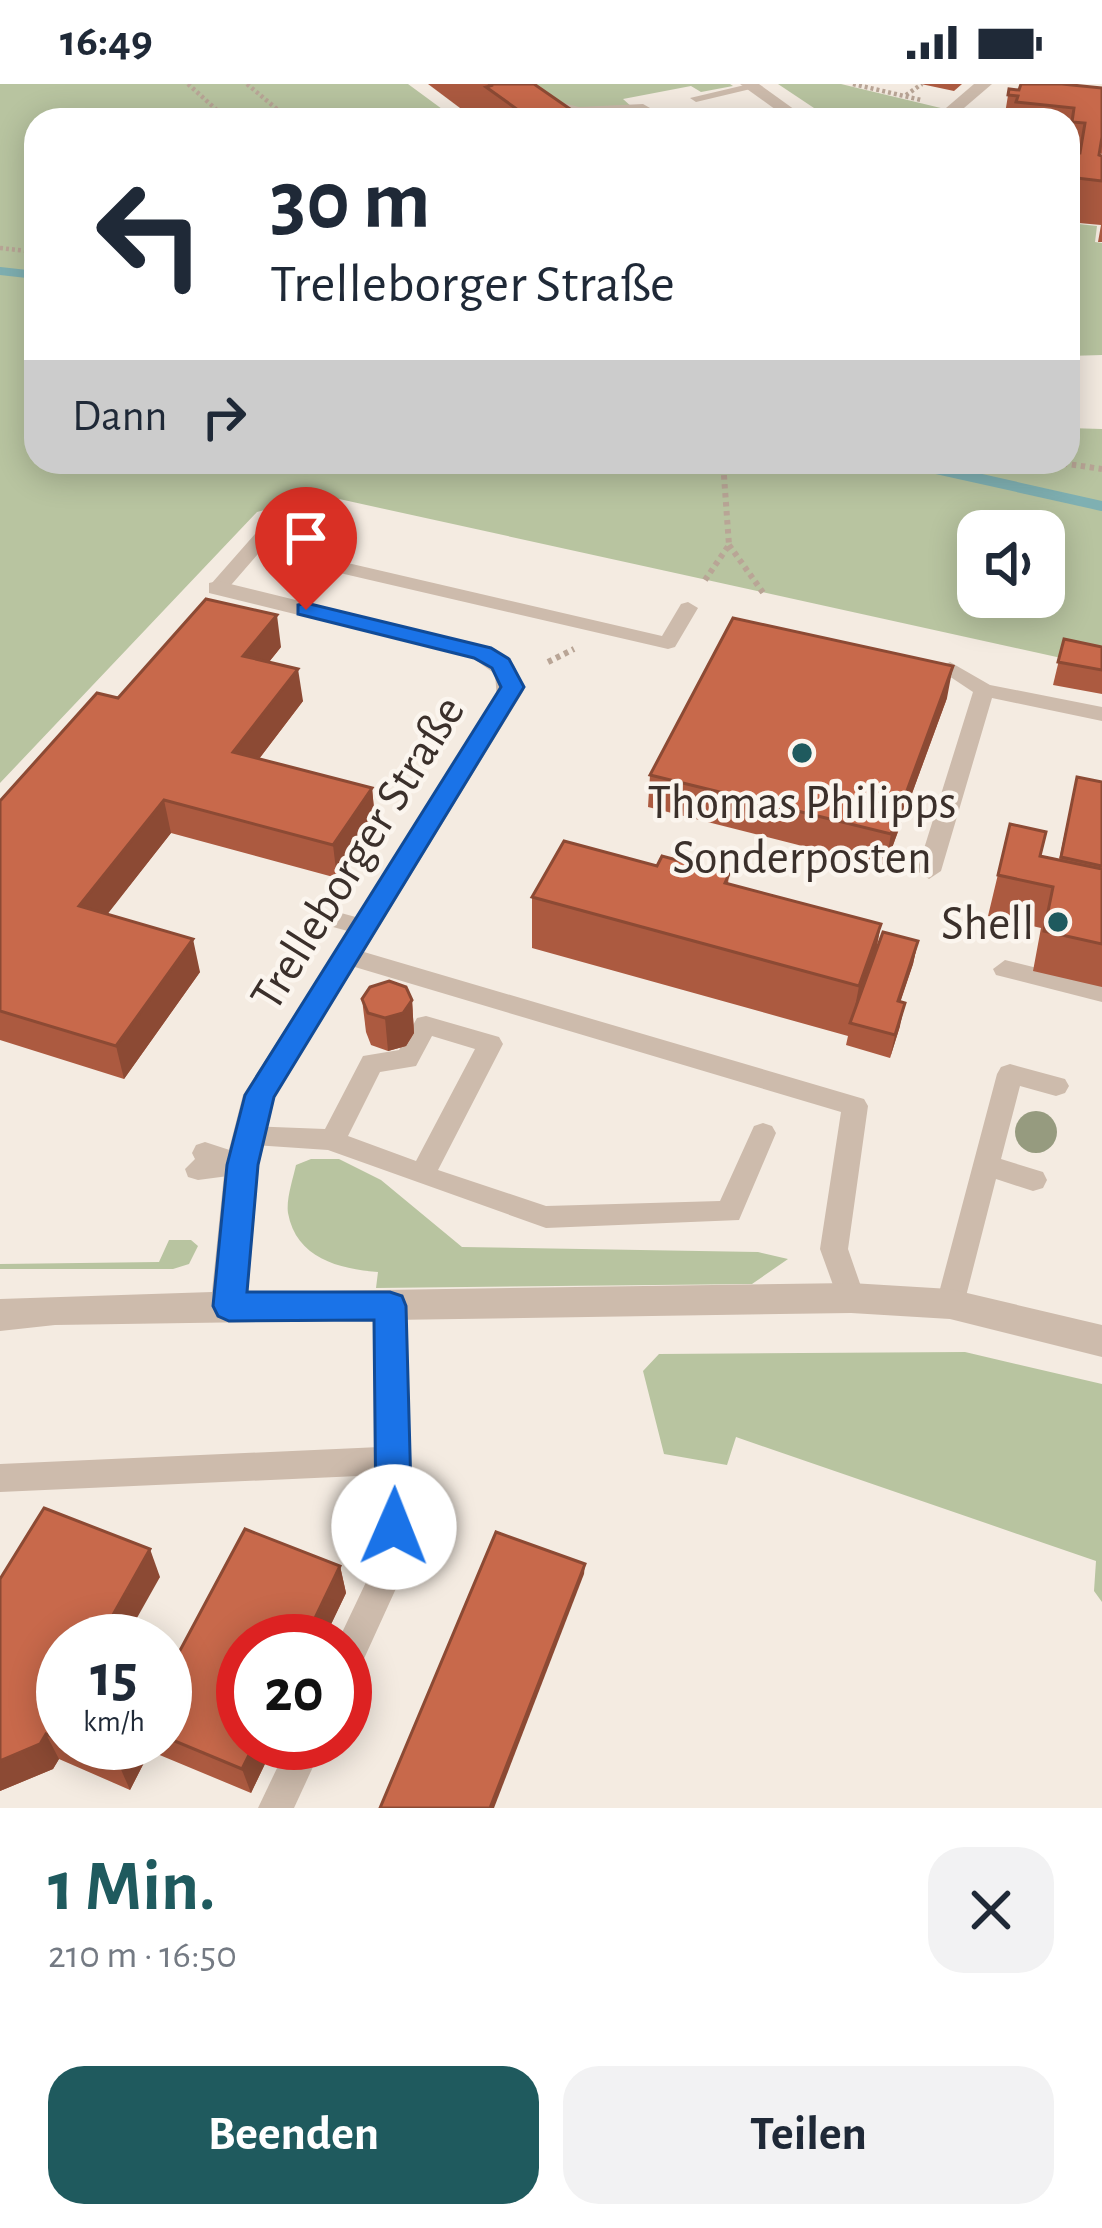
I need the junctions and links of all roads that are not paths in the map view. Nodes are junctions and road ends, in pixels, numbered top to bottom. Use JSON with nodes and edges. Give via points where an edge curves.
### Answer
{"nodes":[{"id":1,"x":518,"y":84,"type":"edge"},
{"id":2,"x":984,"y":84,"type":"edge"},
{"id":3,"x":750,"y":86,"type":"edge"},
{"id":4,"x":696,"y":98,"type":"dead end"},
{"id":5,"x":554,"y":108,"type":"edge"},
{"id":6,"x":783,"y":108,"type":"edge"},
{"id":7,"x":956,"y":108,"type":"edge"},
{"id":8,"x":290,"y":520,"type":"dead end"},
{"id":9,"x":253,"y":547,"type":"junction"},
{"id":10,"x":218,"y":588,"type":"joint"},
{"id":11,"x":688,"y":608,"type":"dead end"},
{"id":12,"x":950,"y":668,"type":"edge"},
{"id":13,"x":984,"y":690,"type":"junction"},
{"id":14,"x":1102,"y":714,"type":"edge"},
{"id":15,"x":929,"y":871,"type":"dead end"},
{"id":16,"x":1005,"y":969,"type":"dead end"},
{"id":17,"x":329,"y":970,"type":"junction"},
{"id":18,"x":1102,"y":993,"type":"edge"},
{"id":19,"x":1056,"y":1086,"type":"dead end"},
{"id":20,"x":763,"y":1133,"type":"dead end"},
{"id":21,"x":332,"y":1141,"type":"junction"},
{"id":22,"x":246,"y":1151,"type":"junction"},
{"id":23,"x":201,"y":1161,"type":"dead end"},
{"id":24,"x":987,"y":1165,"type":"junction"},
{"id":25,"x":422,"y":1175,"type":"junction"},
{"id":26,"x":1034,"y":1180,"type":"dead end"},
{"id":27,"x":851,"y":1298,"type":"junction"},
{"id":28,"x":950,"y":1304,"type":"junction"},
{"id":29,"x":229,"y":1306,"type":"junction"},
{"id":30,"x":390,"y":1306,"type":"junction"},
{"id":31,"x":0,"y":1315,"type":"edge"},
{"id":32,"x":1102,"y":1341,"type":"edge"},
{"id":33,"x":396,"y":1460,"type":"junction"},
{"id":34,"x":0,"y":1478,"type":"edge"},
{"id":35,"x":368,"y":1614,"type":"edge"},
{"id":36,"x":294,"y":1770,"type":"edge"},
{"id":37,"x":276,"y":1808,"type":"edge"}],
"edges":[{"from":1,"to":5,"type":"lane"},
{"from":2,"to":7,"type":"street"},
{"from":3,"to":4,"type":"lane"},
{"from":3,"to":6,"type":"street"},
{"from":8,"to":9,"type":"lane"},
{"from":9,"to":10,"type":"lane"},
{"from":9,"to":11,"type":"lane","via":[[668,643]]},
{"from":10,"to":17,"type":"street","name":"Trelleborger Straße","via":[[482,653],[509,676],[510,698]]},
{"from":12,"to":13,"type":"lane"},
{"from":13,"to":14,"type":"lane"},
{"from":13,"to":15,"type":"lane"},
{"from":16,"to":18,"type":"lane"},
{"from":17,"to":22,"type":"street","name":"Trelleborger Straße","via":[[260,1095]]},
{"from":17,"to":27,"type":"lane","via":[[855,1106],[834,1249]]},
{"from":19,"to":24,"type":"lane","via":[[1010,1074]]},
{"from":20,"to":25,"type":"lane","via":[[729,1212],[545,1217]]},
{"from":21,"to":22,"type":"lane","via":[[313,1136]]},
{"from":21,"to":25,"type":"lane"},
{"from":21,"to":25,"type":"lane","via":[[372,1064],[407,1059],[426,1025],[490,1044]]},
{"from":22,"to":23,"type":"lane"},
{"from":22,"to":29,"type":"street","name":"Trelleborger Straße"},
{"from":24,"to":26,"type":"lane"},
{"from":24,"to":28,"type":"lane"},
{"from":27,"to":28,"type":"street"},
{"from":27,"to":30,"type":"street"},
{"from":28,"to":32,"type":"street"},
{"from":29,"to":30,"type":"street"},
{"from":29,"to":31,"type":"street"},
{"from":30,"to":33,"type":"lane"},
{"from":33,"to":34,"type":"lane"},
{"from":33,"to":35,"type":"lane","via":[[393,1560]]},
{"from":36,"to":37,"type":"lane"}]}
